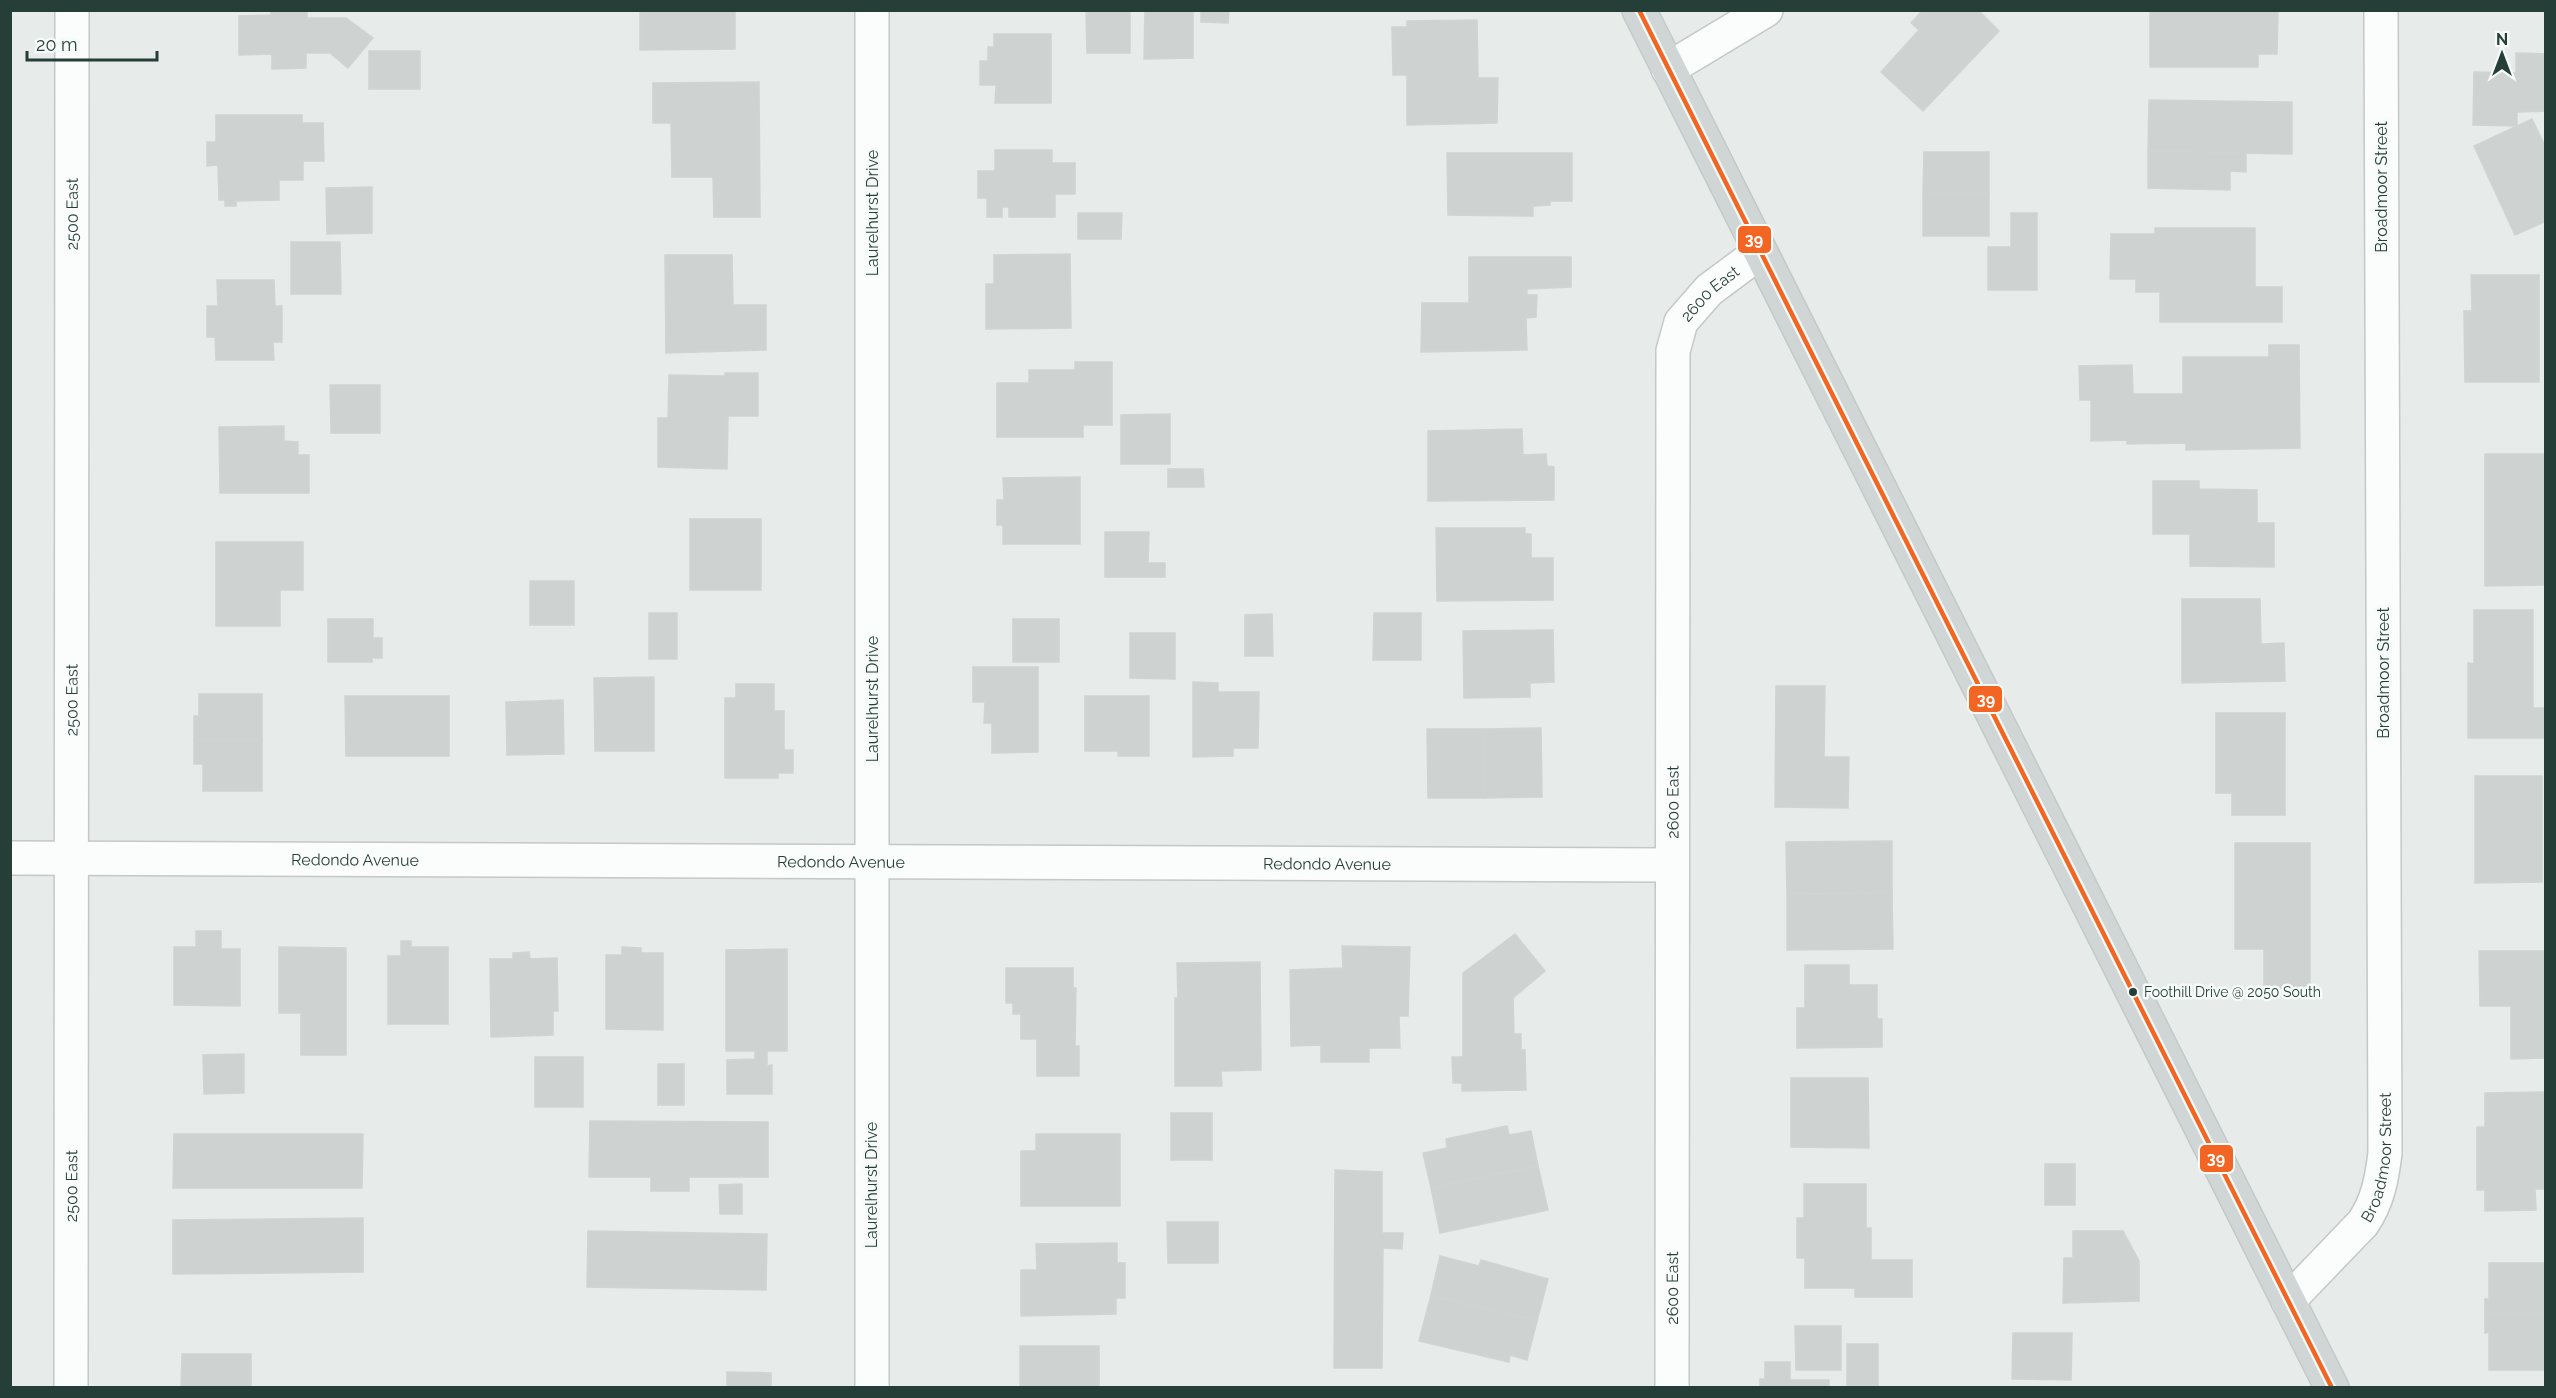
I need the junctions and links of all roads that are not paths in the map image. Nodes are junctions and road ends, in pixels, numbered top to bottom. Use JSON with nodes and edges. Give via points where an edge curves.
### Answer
{"nodes":[{"id":1,"x":72,"y":10,"type":"edge"},
{"id":2,"x":872,"y":10,"type":"edge"},
{"id":3,"x":1639,"y":10,"type":"edge"},
{"id":4,"x":1766,"y":10,"type":"edge"},
{"id":5,"x":2381,"y":10,"type":"edge"},
{"id":6,"x":1668,"y":69,"type":"junction"},
{"id":7,"x":1760,"y":252,"type":"junction"},
{"id":8,"x":71,"y":857,"type":"junction"},
{"id":9,"x":10,"y":858,"type":"edge"},
{"id":10,"x":872,"y":861,"type":"junction"},
{"id":11,"x":1672,"y":865,"type":"junction"},
{"id":12,"x":2288,"y":1300,"type":"junction"},
{"id":13,"x":71,"y":1388,"type":"edge"},
{"id":14,"x":872,"y":1388,"type":"edge"},
{"id":15,"x":1672,"y":1388,"type":"edge"},
{"id":16,"x":2332,"y":1388,"type":"edge"}],
"edges":[{"from":1,"to":8,"type":"street","name":"2500 East"},
{"from":2,"to":10,"type":"street","name":"Laurelhurst Drive"},
{"from":3,"to":6,"type":"main road"},
{"from":4,"to":6,"type":"street"},
{"from":5,"to":12,"type":"street","name":"Broadmoor Street","via":[[2385,1153],[2382,1183],[2371,1212]]},
{"from":6,"to":7,"type":"main road"},
{"from":7,"to":11,"type":"street","name":"2600 East","via":[[1709,290],[1681,322],[1673,351]]},
{"from":7,"to":12,"type":"main road"},
{"from":8,"to":9,"type":"street","name":"Redondo Avenue"},
{"from":8,"to":10,"type":"street","name":"Redondo Avenue"},
{"from":8,"to":13,"type":"street","name":"2500 East"},
{"from":10,"to":11,"type":"street","name":"Redondo Avenue"},
{"from":10,"to":14,"type":"street","name":"Laurelhurst Drive"},
{"from":11,"to":15,"type":"street","name":"2600 East"},
{"from":12,"to":16,"type":"main road"}]}
